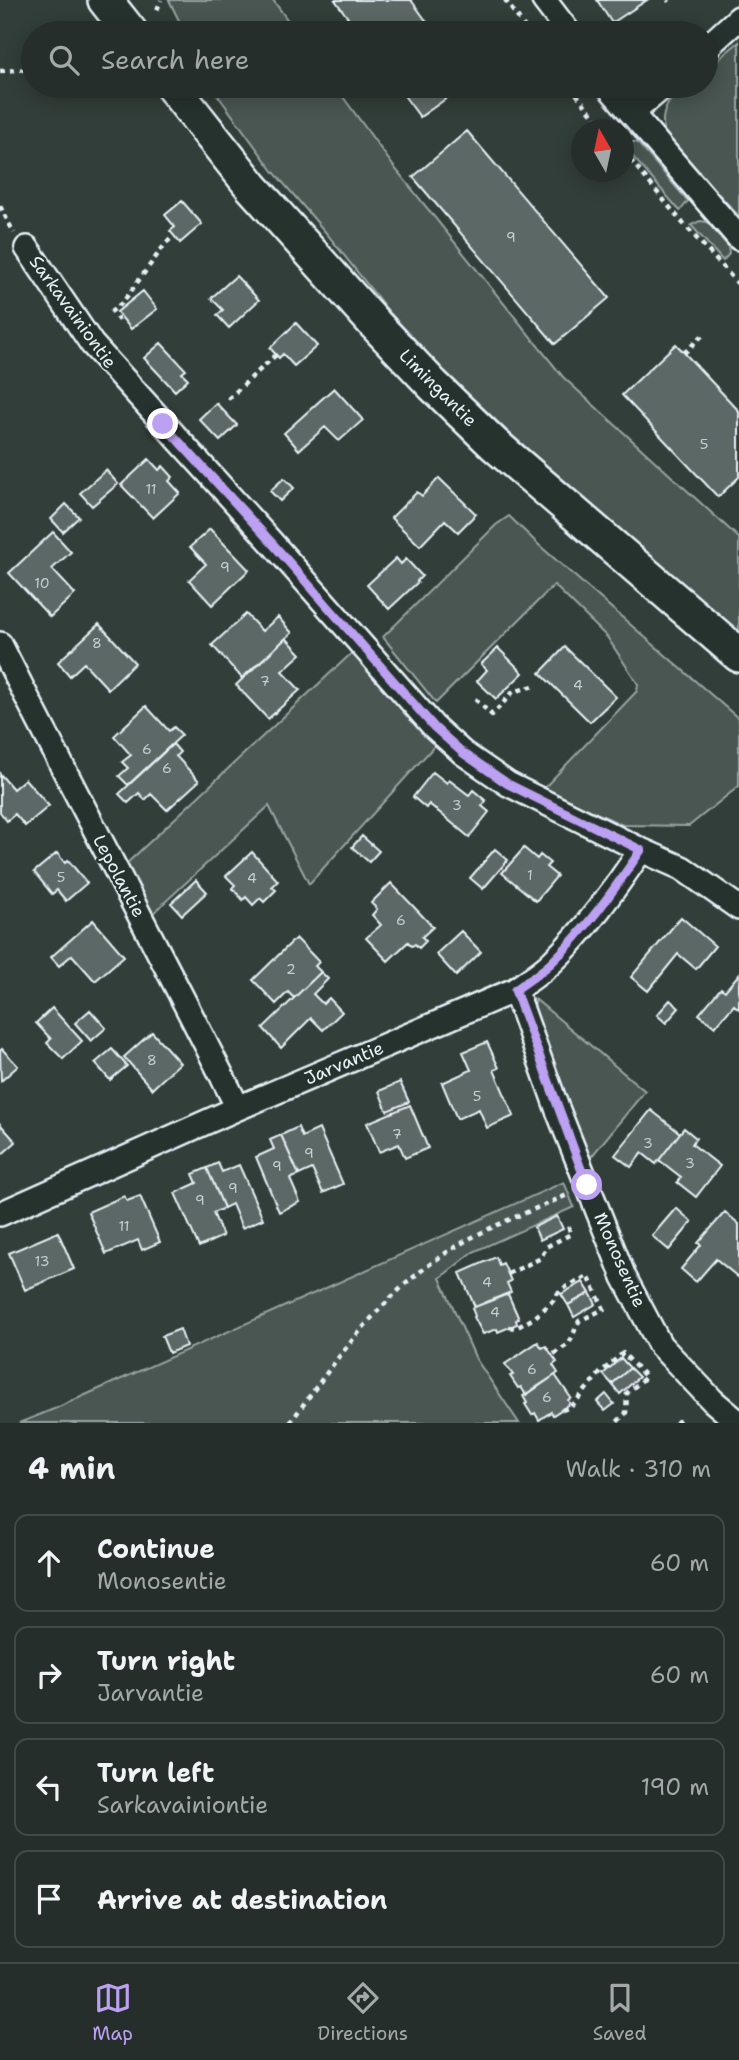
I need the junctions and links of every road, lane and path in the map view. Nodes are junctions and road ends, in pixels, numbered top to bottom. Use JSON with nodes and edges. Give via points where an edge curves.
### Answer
{"nodes":[{"id":1,"x":105,"y":0,"type":"edge"},
{"id":2,"x":162,"y":0,"type":"edge"},
{"id":3,"x":505,"y":0,"type":"edge"},
{"id":4,"x":544,"y":0,"type":"edge"},
{"id":5,"x":157,"y":10,"type":"dead end"},
{"id":6,"x":739,"y":18,"type":"edge"},
{"id":7,"x":122,"y":21,"type":"edge"},
{"id":8,"x":520,"y":21,"type":"edge"},
{"id":9,"x":560,"y":21,"type":"edge"},
{"id":10,"x":718,"y":37,"type":"edge"},
{"id":11,"x":21,"y":70,"type":"edge"},
{"id":12,"x":0,"y":71,"type":"edge"},
{"id":13,"x":182,"y":98,"type":"edge"},
{"id":14,"x":580,"y":98,"type":"edge"},
{"id":15,"x":619,"y":98,"type":"edge"},
{"id":16,"x":650,"y":98,"type":"edge"},
{"id":17,"x":632,"y":113,"type":"junction"},
{"id":18,"x":596,"y":119,"type":"edge"},
{"id":19,"x":634,"y":164,"type":"edge"},
{"id":20,"x":0,"y":206,"type":"edge"},
{"id":21,"x":174,"y":236,"type":"dead end"},
{"id":22,"x":739,"y":238,"type":"edge"},
{"id":23,"x":27,"y":248,"type":"joint"},
{"id":24,"x":739,"y":285,"type":"edge"},
{"id":25,"x":119,"y":321,"type":"dead end"},
{"id":26,"x":705,"y":333,"type":"dead end"},
{"id":27,"x":684,"y":353,"type":"dead end"},
{"id":28,"x":276,"y":355,"type":"dead end"},
{"id":29,"x":228,"y":399,"type":"dead end"},
{"id":30,"x":0,"y":644,"type":"edge"},
{"id":31,"x":739,"y":655,"type":"edge"},
{"id":32,"x":537,"y":684,"type":"dead end"},
{"id":33,"x":475,"y":699,"type":"dead end"},
{"id":34,"x":641,"y":850,"type":"junction"},
{"id":35,"x":739,"y":908,"type":"edge"},
{"id":36,"x":515,"y":990,"type":"junction"},
{"id":37,"x":238,"y":1108,"type":"junction"},
{"id":38,"x":587,"y":1185,"type":"junction"},
{"id":39,"x":0,"y":1214,"type":"edge"},
{"id":40,"x":568,"y":1226,"type":"dead end"},
{"id":41,"x":508,"y":1273,"type":"dead end"},
{"id":42,"x":509,"y":1327,"type":"dead end"},
{"id":43,"x":552,"y":1355,"type":"dead end"},
{"id":44,"x":562,"y":1410,"type":"dead end"},
{"id":45,"x":290,"y":1423,"type":"edge"},
{"id":46,"x":616,"y":1423,"type":"edge"},
{"id":47,"x":739,"y":1423,"type":"edge"}],
"edges":[{"from":1,"to":7,"type":"main road"},
{"from":2,"to":5,"type":"path"},
{"from":3,"to":8,"type":"path"},
{"from":4,"to":9,"type":"street"},
{"from":6,"to":10,"type":"street"},
{"from":11,"to":12,"type":"path"},
{"from":13,"to":31,"type":"main road","name":"Limingantie","via":[[252,187],[433,385],[494,444]]},
{"from":14,"to":18,"type":"path"},
{"from":15,"to":17,"type":"street"},
{"from":16,"to":17,"type":"street"},
{"from":17,"to":22,"type":"street"},
{"from":19,"to":24,"type":"path"},
{"from":20,"to":23,"type":"path"},
{"from":21,"to":25,"type":"path","via":[[112,312]]},
{"from":23,"to":34,"type":"street","name":"Sarkavainiontie","via":[[92,344],[434,727],[508,784]]},
{"from":26,"to":27,"type":"path"},
{"from":28,"to":29,"type":"path"},
{"from":30,"to":37,"type":"street","name":"Lepolantie"},
{"from":32,"to":33,"type":"path","via":[[513,692],[492,715]]},
{"from":34,"to":35,"type":"street","name":"Sarkavainiontie","via":[[682,868]]},
{"from":34,"to":36,"type":"street","name":"Jarvantie","via":[[576,936],[549,965]]},
{"from":36,"to":37,"type":"street","name":"Jarvantie"},
{"from":36,"to":38,"type":"street","name":"Monosentie"},
{"from":37,"to":39,"type":"street","name":"Jarvantie"},
{"from":38,"to":45,"type":"path","via":[[475,1237],[415,1275],[339,1356]]},
{"from":38,"to":47,"type":"street","name":"Monosentie","via":[[624,1277],[660,1345]]},
{"from":40,"to":41,"type":"path","via":[[571,1234],[546,1247],[541,1258]]},
{"from":42,"to":43,"type":"path","via":[[534,1318],[560,1290],[588,1276],[604,1309],[579,1321],[569,1344]]},
{"from":44,"to":46,"type":"path","via":[[571,1407],[623,1353],[646,1377],[627,1393],[626,1413]]}]}
